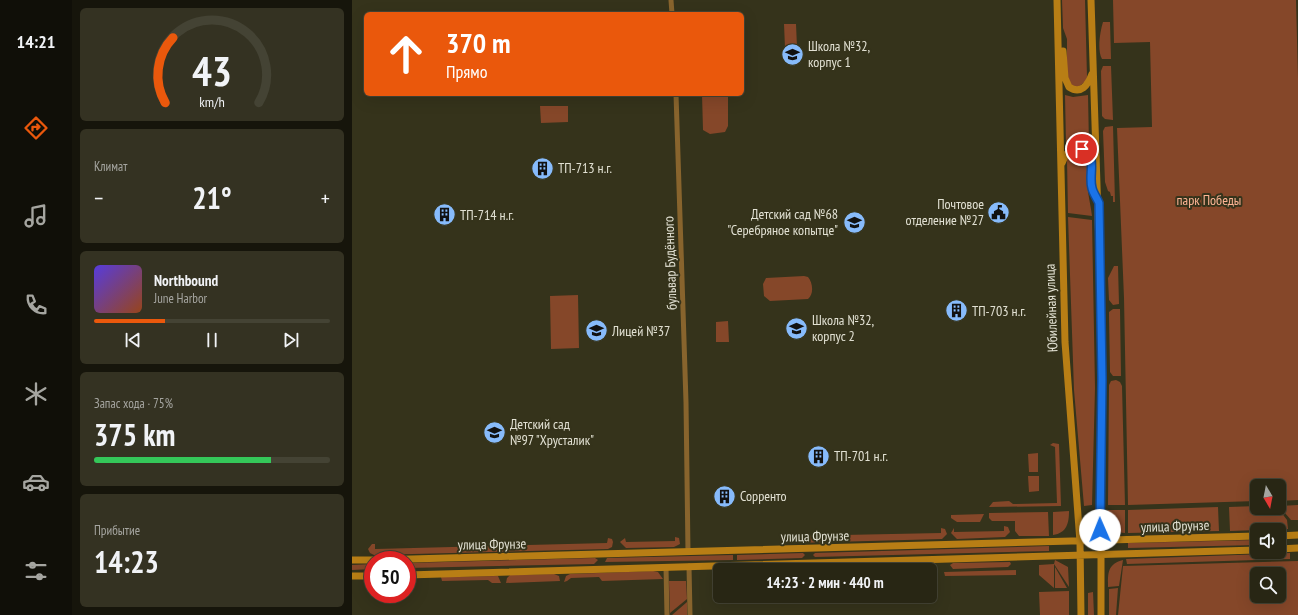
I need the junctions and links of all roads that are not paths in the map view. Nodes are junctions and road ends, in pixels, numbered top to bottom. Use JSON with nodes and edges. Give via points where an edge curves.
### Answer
{"nodes":[{"id":1,"x":671,"y":0,"type":"edge"},
{"id":2,"x":1057,"y":0,"type":"edge"},
{"id":3,"x":1092,"y":0,"type":"edge"},
{"id":4,"x":672,"y":12,"type":"edge"},
{"id":5,"x":1059,"y":33,"type":"junction"},
{"id":6,"x":1093,"y":71,"type":"junction"},
{"id":7,"x":676,"y":96,"type":"edge"},
{"id":8,"x":1061,"y":166,"type":"junction"},
{"id":9,"x":1099,"y":203,"type":"junction"},
{"id":10,"x":1298,"y":535,"type":"edge"},
{"id":11,"x":1250,"y":536,"type":"edge"},
{"id":12,"x":1286,"y":536,"type":"edge"},
{"id":13,"x":1100,"y":541,"type":"junction"},
{"id":14,"x":1080,"y":542,"type":"junction"},
{"id":15,"x":1298,"y":548,"type":"edge"},
{"id":16,"x":808,"y":549,"type":"junction"},
{"id":17,"x":1286,"y":549,"type":"edge"},
{"id":18,"x":1250,"y":550,"type":"edge"},
{"id":19,"x":688,"y":552,"type":"junction"},
{"id":20,"x":603,"y":554,"type":"junction"},
{"id":21,"x":1100,"y":554,"type":"junction"},
{"id":22,"x":1080,"y":555,"type":"junction"},
{"id":23,"x":416,"y":559,"type":"edge"},
{"id":24,"x":352,"y":560,"type":"edge"},
{"id":25,"x":364,"y":560,"type":"edge"},
{"id":26,"x":808,"y":562,"type":"junction"},
{"id":27,"x":666,"y":566,"type":"junction"},
{"id":28,"x":689,"y":566,"type":"junction"},
{"id":29,"x":603,"y":568,"type":"junction"},
{"id":30,"x":416,"y":575,"type":"edge"},
{"id":31,"x":352,"y":576,"type":"edge"},
{"id":32,"x":364,"y":576,"type":"edge"},
{"id":33,"x":667,"y":615,"type":"edge"},
{"id":34,"x":690,"y":615,"type":"edge"},
{"id":35,"x":1081,"y":615,"type":"edge"},
{"id":36,"x":1101,"y":615,"type":"edge"}],
"edges":[{"from":1,"to":4,"type":"street"},
{"from":2,"to":5,"type":"main road","name":"Юбилейная улица"},
{"from":3,"to":6,"type":"main road"},
{"from":5,"to":6,"type":"main road","via":[[1063,46],[1065,78],[1069,87],[1077,90],[1084,88]]},
{"from":5,"to":8,"type":"main road","name":"Юбилейная улица"},
{"from":6,"to":9,"type":"main road"},
{"from":7,"to":19,"type":"street","name":"бульвар Будённого"},
{"from":8,"to":9,"type":"main road","via":[[1071,150],[1087,151],[1091,157],[1092,188]]},
{"from":8,"to":14,"type":"main road","name":"Юбилейная улица","via":[[1065,342]]},
{"from":9,"to":13,"type":"main road","via":[[1102,379]]},
{"from":10,"to":12,"type":"main road"},
{"from":11,"to":13,"type":"main road","name":"улица Фрунзе"},
{"from":13,"to":14,"type":"main road","name":"улица Фрунзе"},
{"from":13,"to":21,"type":"main road"},
{"from":14,"to":16,"type":"main road","name":"улица Фрунзе"},
{"from":14,"to":22,"type":"main road","name":"Юбилейная улица"},
{"from":15,"to":17,"type":"main road"},
{"from":16,"to":19,"type":"main road","name":"улица Фрунзе"},
{"from":16,"to":26,"type":"main road"},
{"from":18,"to":21,"type":"main road","name":"улица Фрунзе"},
{"from":19,"to":20,"type":"main road","name":"улица Фрунзе"},
{"from":20,"to":23,"type":"main road","name":"улица Фрунзе"},
{"from":20,"to":29,"type":"main road"},
{"from":21,"to":22,"type":"main road","name":"улица Фрунзе"},
{"from":21,"to":36,"type":"main road"},
{"from":22,"to":26,"type":"main road","name":"улица Фрунзе"},
{"from":22,"to":35,"type":"main road","name":"Юбилейная улица"},
{"from":24,"to":25,"type":"main road","name":"улица Фрунзе"},
{"from":26,"to":28,"type":"main road","name":"улица Фрунзе"},
{"from":27,"to":28,"type":"main road","name":"улица Фрунзе"},
{"from":27,"to":29,"type":"main road","name":"улица Фрунзе"},
{"from":27,"to":33,"type":"street"},
{"from":28,"to":34,"type":"street"},
{"from":29,"to":30,"type":"main road","name":"улица Фрунзе"},
{"from":31,"to":32,"type":"main road"}]}
